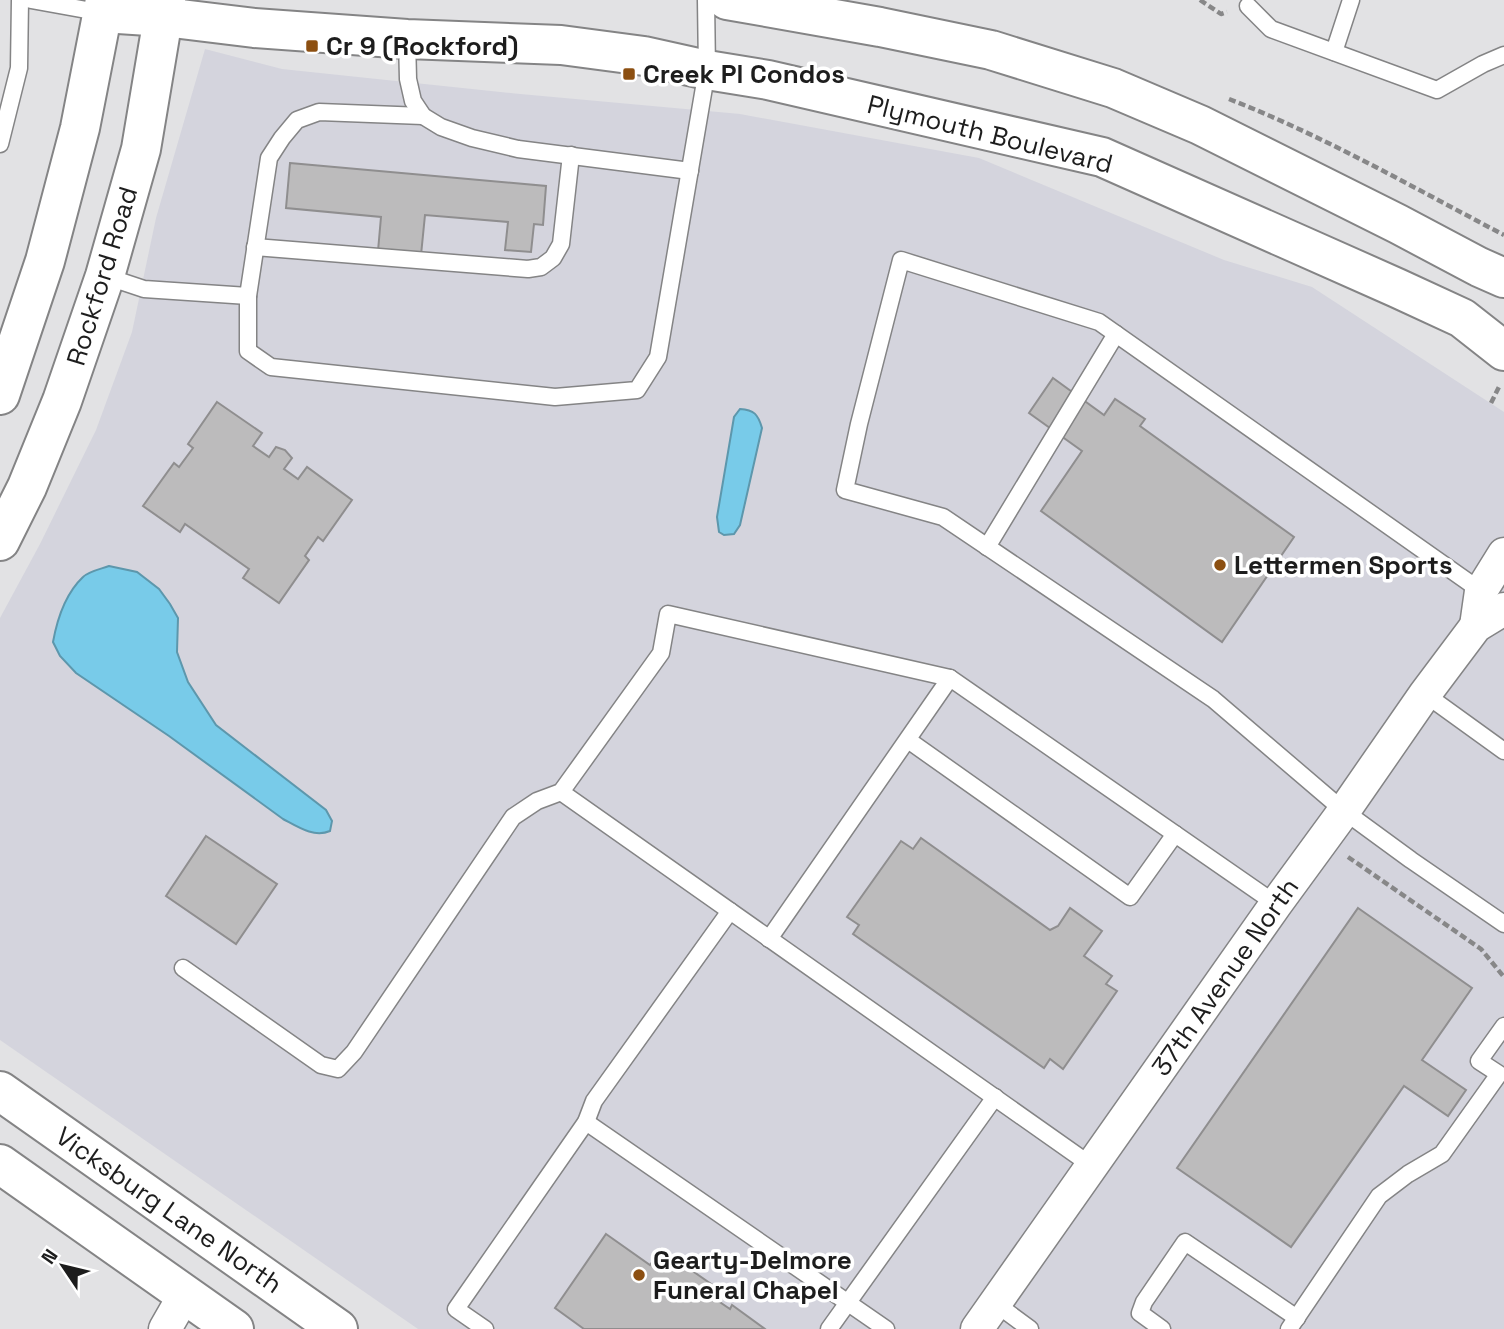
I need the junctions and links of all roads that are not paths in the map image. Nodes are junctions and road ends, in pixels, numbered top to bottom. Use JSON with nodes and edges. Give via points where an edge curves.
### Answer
{"nodes":[{"id":1,"x":20,"y":0,"type":"edge"},
{"id":2,"x":31,"y":0,"type":"edge"},
{"id":3,"x":706,"y":0,"type":"edge"},
{"id":4,"x":727,"y":0,"type":"edge"},
{"id":5,"x":1351,"y":0,"type":"edge"},
{"id":6,"x":1248,"y":6,"type":"dead end"},
{"id":7,"x":104,"y":7,"type":"edge"},
{"id":8,"x":165,"y":9,"type":"edge"},
{"id":9,"x":407,"y":39,"type":"junction"},
{"id":10,"x":1334,"y":52,"type":"junction"},
{"id":11,"x":1504,"y":55,"type":"edge"},
{"id":12,"x":707,"y":70,"type":"junction"},
{"id":13,"x":423,"y":116,"type":"junction"},
{"id":14,"x":0,"y":144,"type":"edge"},
{"id":15,"x":571,"y":155,"type":"junction"},
{"id":16,"x":690,"y":171,"type":"junction"},
{"id":17,"x":255,"y":247,"type":"junction"},
{"id":18,"x":105,"y":276,"type":"junction"},
{"id":19,"x":1504,"y":278,"type":"edge"},
{"id":20,"x":248,"y":296,"type":"junction"},
{"id":21,"x":1116,"y":334,"type":"junction"},
{"id":22,"x":1504,"y":351,"type":"edge"},
{"id":23,"x":0,"y":395,"type":"edge"},
{"id":24,"x":0,"y":541,"type":"edge"},
{"id":25,"x":987,"y":547,"type":"junction"},
{"id":26,"x":1504,"y":554,"type":"edge"},
{"id":27,"x":1493,"y":600,"type":"edge"},
{"id":28,"x":950,"y":678,"type":"junction"},
{"id":29,"x":1425,"y":694,"type":"junction"},
{"id":30,"x":908,"y":740,"type":"junction"},
{"id":31,"x":1504,"y":751,"type":"edge"},
{"id":32,"x":561,"y":792,"type":"junction"},
{"id":33,"x":1344,"y":811,"type":"junction"},
{"id":34,"x":1175,"y":834,"type":"junction"},
{"id":35,"x":1276,"y":904,"type":"junction"},
{"id":36,"x":730,"y":911,"type":"junction"},
{"id":37,"x":1504,"y":924,"type":"edge"},
{"id":38,"x":769,"y":939,"type":"junction"},
{"id":39,"x":183,"y":968,"type":"dead end"},
{"id":40,"x":1504,"y":1026,"type":"edge"},
{"id":41,"x":1497,"y":1049,"type":"edge"},
{"id":42,"x":0,"y":1091,"type":"edge"},
{"id":43,"x":995,"y":1097,"type":"junction"},
{"id":44,"x":586,"y":1122,"type":"junction"},
{"id":45,"x":0,"y":1164,"type":"edge"},
{"id":46,"x":1092,"y":1166,"type":"junction"},
{"id":47,"x":185,"y":1294,"type":"junction"},
{"id":48,"x":848,"y":1303,"type":"junction"},
{"id":49,"x":995,"y":1303,"type":"junction"},
{"id":50,"x":1293,"y":1324,"type":"edge"},
{"id":51,"x":165,"y":1329,"type":"edge"},
{"id":52,"x":234,"y":1329,"type":"edge"},
{"id":53,"x":338,"y":1329,"type":"edge"},
{"id":54,"x":485,"y":1329,"type":"edge"},
{"id":55,"x":829,"y":1329,"type":"edge"},
{"id":56,"x":887,"y":1329,"type":"edge"},
{"id":57,"x":977,"y":1329,"type":"edge"},
{"id":58,"x":1030,"y":1329,"type":"edge"},
{"id":59,"x":1162,"y":1329,"type":"edge"}],
"edges":[{"from":1,"to":14,"type":"lane","via":[[19,68]]},
{"from":2,"to":7,"type":"lane"},
{"from":3,"to":12,"type":"lane"},
{"from":4,"to":19,"type":"street","via":[[991,50],[1113,88],[1200,125]]},
{"from":5,"to":10,"type":"lane"},
{"from":6,"to":10,"type":"lane","via":[[1271,29]]},
{"from":7,"to":8,"type":"street","name":"Plymouth Boulevard"},
{"from":7,"to":23,"type":"street","via":[[80,128],[45,261]]},
{"from":8,"to":9,"type":"street","name":"Plymouth Boulevard","via":[[254,29]]},
{"from":8,"to":18,"type":"street","name":"Rockford Road","via":[[141,149]]},
{"from":9,"to":12,"type":"street","name":"Plymouth Boulevard","via":[[561,45],[644,55]]},
{"from":9,"to":13,"type":"lane","via":[[408,79],[413,101]]},
{"from":10,"to":11,"type":"lane","via":[[1437,90]]},
{"from":12,"to":16,"type":"lane"},
{"from":12,"to":22,"type":"street","name":"Plymouth Boulevard","via":[[1102,157],[1462,318]]},
{"from":13,"to":15,"type":"lane","via":[[472,138]]},
{"from":13,"to":17,"type":"lane","via":[[319,112],[297,120],[269,158]]},
{"from":15,"to":16,"type":"lane"},
{"from":15,"to":17,"type":"lane","via":[[561,244],[541,267],[528,270]]},
{"from":16,"to":20,"type":"lane","via":[[658,356],[637,390],[555,397],[271,367],[247,351]]},
{"from":17,"to":20,"type":"lane"},
{"from":18,"to":20,"type":"lane","via":[[144,289]]},
{"from":18,"to":24,"type":"street","name":"Rockford Road","via":[[62,401]]},
{"from":21,"to":25,"type":"lane"},
{"from":21,"to":25,"type":"lane","via":[[1099,322],[901,260],[845,490],[943,517]]},
{"from":21,"to":27,"type":"lane"},
{"from":25,"to":33,"type":"lane","via":[[1213,699]]},
{"from":26,"to":27,"type":"street","name":"37th Avenue North"},
{"from":27,"to":29,"type":"street","name":"37th Avenue North"},
{"from":28,"to":30,"type":"lane"},
{"from":28,"to":32,"type":"lane","via":[[668,614],[661,653]]},
{"from":28,"to":34,"type":"lane"},
{"from":29,"to":31,"type":"lane"},
{"from":29,"to":33,"type":"street","name":"37th Avenue North"},
{"from":30,"to":34,"type":"lane","via":[[1130,897]]},
{"from":30,"to":38,"type":"lane"},
{"from":32,"to":36,"type":"lane"},
{"from":32,"to":39,"type":"lane","via":[[513,817],[338,1069],[321,1065]]},
{"from":33,"to":35,"type":"street","name":"37th Avenue North"},
{"from":33,"to":37,"type":"lane"},
{"from":34,"to":35,"type":"lane"},
{"from":35,"to":46,"type":"street","name":"37th Avenue North"},
{"from":36,"to":38,"type":"lane"},
{"from":36,"to":44,"type":"lane","via":[[594,1101]]},
{"from":38,"to":43,"type":"lane"},
{"from":40,"to":41,"type":"lane"},
{"from":41,"to":50,"type":"lane","via":[[1479,1061],[1499,1074],[1442,1154],[1379,1196]]},
{"from":42,"to":53,"type":"street","name":"Vicksburg Lane North"},
{"from":43,"to":46,"type":"lane"},
{"from":43,"to":48,"type":"lane"},
{"from":44,"to":48,"type":"lane"},
{"from":44,"to":54,"type":"lane","via":[[456,1309]]},
{"from":45,"to":47,"type":"street"},
{"from":46,"to":49,"type":"street","name":"37th Avenue North"},
{"from":47,"to":51,"type":"street"},
{"from":47,"to":52,"type":"street"},
{"from":48,"to":55,"type":"lane"},
{"from":48,"to":56,"type":"lane"},
{"from":49,"to":57,"type":"street","name":"37th Avenue North"},
{"from":49,"to":58,"type":"lane"},
{"from":50,"to":59,"type":"lane","via":[[1185,1242],[1140,1313]]}]}
